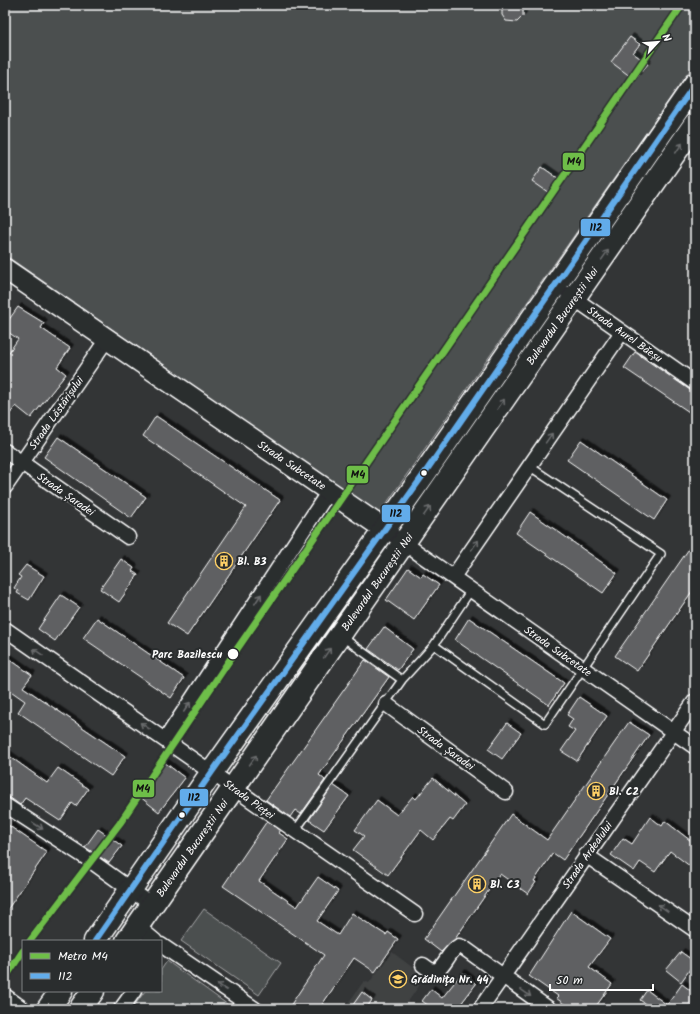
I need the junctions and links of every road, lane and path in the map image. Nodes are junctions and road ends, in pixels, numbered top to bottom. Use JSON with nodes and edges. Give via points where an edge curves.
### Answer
{"nodes":[{"id":1,"x":695,"y":84,"type":"edge"},
{"id":2,"x":695,"y":124,"type":"edge"},
{"id":3,"x":5,"y":269,"type":"edge"},
{"id":4,"x":555,"y":286,"type":"junction"},
{"id":5,"x":575,"y":298,"type":"junction"},
{"id":6,"x":622,"y":332,"type":"junction"},
{"id":7,"x":107,"y":339,"type":"junction"},
{"id":8,"x":695,"y":383,"type":"edge"},
{"id":9,"x":5,"y":451,"type":"edge"},
{"id":10,"x":22,"y":463,"type":"junction"},
{"id":11,"x":529,"y":466,"type":"junction"},
{"id":12,"x":5,"y":487,"type":"edge"},
{"id":13,"x":329,"y":491,"type":"junction"},
{"id":14,"x":384,"y":529,"type":"junction"},
{"id":15,"x":128,"y":537,"type":"dead end"},
{"id":16,"x":404,"y":543,"type":"junction"},
{"id":17,"x":453,"y":577,"type":"junction"},
{"id":18,"x":471,"y":590,"type":"junction"},
{"id":19,"x":5,"y":629,"type":"edge"},
{"id":20,"x":339,"y":635,"type":"junction"},
{"id":21,"x":434,"y":645,"type":"junction"},
{"id":22,"x":584,"y":669,"type":"junction"},
{"id":23,"x":402,"y":680,"type":"junction"},
{"id":24,"x":695,"y":701,"type":"edge"},
{"id":25,"x":386,"y":704,"type":"junction"},
{"id":26,"x":673,"y":732,"type":"junction"},
{"id":27,"x":165,"y":740,"type":"junction"},
{"id":28,"x":695,"y":747,"type":"edge"},
{"id":29,"x":212,"y":772,"type":"junction"},
{"id":30,"x":234,"y":787,"type":"junction"},
{"id":31,"x":506,"y":792,"type":"dead end"},
{"id":32,"x":5,"y":805,"type":"edge"},
{"id":33,"x":295,"y":831,"type":"junction"},
{"id":34,"x":586,"y":855,"type":"junction"},
{"id":35,"x":131,"y":890,"type":"junction"},
{"id":36,"x":152,"y":905,"type":"junction"},
{"id":37,"x":414,"y":914,"type":"dead end"},
{"id":38,"x":695,"y":930,"type":"edge"},
{"id":39,"x":132,"y":934,"type":"edge"},
{"id":40,"x":96,"y":940,"type":"edge"},
{"id":41,"x":146,"y":940,"type":"edge"},
{"id":42,"x":162,"y":947,"type":"edge"},
{"id":43,"x":423,"y":965,"type":"dead end"},
{"id":44,"x":503,"y":977,"type":"junction"},
{"id":45,"x":60,"y":992,"type":"edge"},
{"id":46,"x":92,"y":992,"type":"edge"},
{"id":47,"x":133,"y":992,"type":"edge"},
{"id":48,"x":5,"y":996,"type":"edge"},
{"id":49,"x":246,"y":1007,"type":"edge"},
{"id":50,"x":23,"y":1009,"type":"edge"},
{"id":51,"x":48,"y":1009,"type":"edge"},
{"id":52,"x":80,"y":1009,"type":"edge"},
{"id":53,"x":121,"y":1009,"type":"edge"},
{"id":54,"x":480,"y":1009,"type":"edge"},
{"id":55,"x":549,"y":1009,"type":"edge"}],
"edges":[{"from":1,"to":4,"type":"main road","name":"Bulevardul Bucureștii Noi"},
{"from":5,"to":2,"type":"main road","name":"Bulevardul Bucureștii Noi","one_way":true},
{"from":3,"to":7,"type":"street","name":"Strada Subcetate"},
{"from":4,"to":5,"type":"street","name":"Strada Aurel Băeșu"},
{"from":4,"to":14,"type":"main road","name":"Bulevardul Bucureștii Noi"},
{"from":5,"to":6,"type":"street","name":"Strada Aurel Băeșu"},
{"from":16,"to":5,"type":"main road","name":"Bulevardul Bucureștii Noi","one_way":true},
{"from":6,"to":8,"type":"street","name":"Strada Aurel Băeșu"},
{"from":11,"to":6,"type":"street","one_way":true},
{"from":7,"to":10,"type":"street","name":"Strada Lăstărișului"},
{"from":7,"to":13,"type":"street","name":"Strada Subcetate"},
{"from":9,"to":10,"type":"street","name":"Strada Șaradei"},
{"from":10,"to":12,"type":"street","name":"Strada Lăstărișului"},
{"from":10,"to":15,"type":"street","name":"Strada Șaradei"},
{"from":17,"to":11,"type":"street","one_way":true},
{"from":11,"to":22,"type":"lane","via":[[660,556]]},
{"from":13,"to":14,"type":"street","name":"Strada Subcetate"},
{"from":27,"to":13,"type":"street","one_way":true},
{"from":14,"to":16,"type":"street","name":"Strada Subcetate"},
{"from":14,"to":29,"type":"main road","name":"Bulevardul Bucureștii Noi"},
{"from":16,"to":17,"type":"street","name":"Strada Subcetate"},
{"from":16,"to":20,"type":"main road","name":"Bulevardul Bucureștii Noi"},
{"from":17,"to":18,"type":"street","name":"Strada Subcetate"},
{"from":18,"to":21,"type":"lane"},
{"from":18,"to":22,"type":"street","name":"Strada Subcetate"},
{"from":27,"to":19,"type":"street","name":"Strada Pieței","one_way":true},
{"from":20,"to":23,"type":"lane"},
{"from":30,"to":20,"type":"main road","name":"Bulevardul Bucureștii Noi","one_way":true},
{"from":21,"to":22,"type":"lane","via":[[545,724]]},
{"from":21,"to":23,"type":"lane"},
{"from":22,"to":26,"type":"street","name":"Strada Subcetate"},
{"from":23,"to":25,"type":"lane"},
{"from":24,"to":26,"type":"street","name":"Strada Ardealului"},
{"from":25,"to":31,"type":"street","name":"Strada Șaradei"},
{"from":25,"to":33,"type":"lane"},
{"from":26,"to":28,"type":"street","name":"Strada Subcetate"},
{"from":26,"to":34,"type":"street","name":"Strada Ardealului"},
{"from":27,"to":29,"type":"street","name":"Strada Pieței"},
{"from":29,"to":30,"type":"street","name":"Strada Pieței"},
{"from":29,"to":35,"type":"main road","name":"Bulevardul Bucureștii Noi"},
{"from":30,"to":33,"type":"street","name":"Strada Pieței"},
{"from":30,"to":36,"type":"main road","name":"Bulevardul Bucureștii Noi"},
{"from":32,"to":35,"type":"street","one_way":true},
{"from":33,"to":37,"type":"street","name":"Strada Pieței"},
{"from":38,"to":34,"type":"street","one_way":true},
{"from":34,"to":44,"type":"street","name":"Strada Ardealului"},
{"from":35,"to":36,"type":"street"},
{"from":35,"to":40,"type":"main road","name":"Bulevardul Bucureștii Noi"},
{"from":36,"to":39,"type":"main road","name":"Bulevardul Bucureștii Noi"},
{"from":39,"to":41,"type":"street"},
{"from":49,"to":42,"type":"street","one_way":true},
{"from":43,"to":44,"type":"street","via":[[437,971],[459,946]]},
{"from":44,"to":54,"type":"street","name":"Strada Ardealului"},
{"from":44,"to":55,"type":"street","one_way":true},
{"from":45,"to":51,"type":"main road"},
{"from":46,"to":52,"type":"main road"},
{"from":47,"to":53,"type":"street"},
{"from":48,"to":50,"type":"street"}]}
